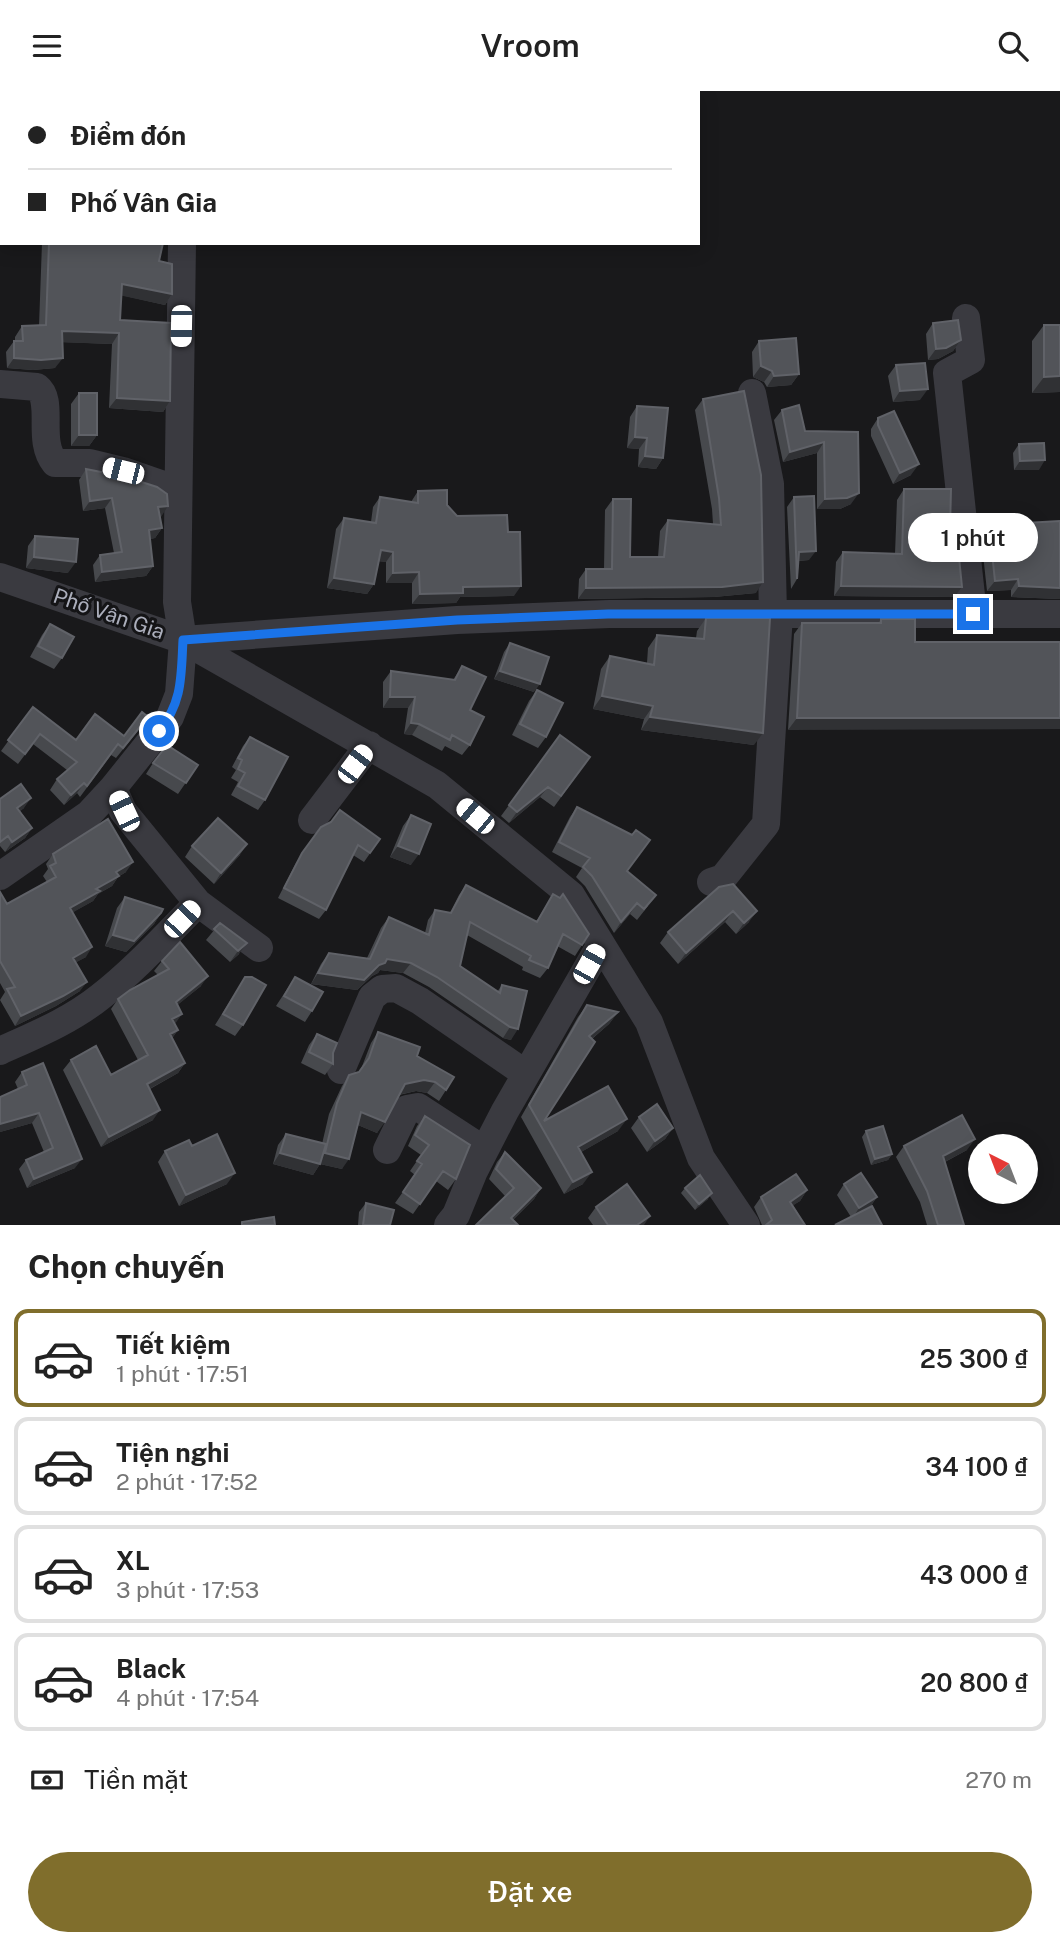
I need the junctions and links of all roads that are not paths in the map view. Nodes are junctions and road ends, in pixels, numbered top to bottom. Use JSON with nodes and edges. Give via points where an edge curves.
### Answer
{"nodes":[{"id":1,"x":182,"y":245,"type":"edge"},
{"id":2,"x":966,"y":318,"type":"dead end"},
{"id":3,"x":0,"y":384,"type":"edge"},
{"id":4,"x":752,"y":393,"type":"dead end"},
{"id":5,"x":178,"y":490,"type":"junction"},
{"id":6,"x":0,"y":577,"type":"edge"},
{"id":7,"x":776,"y":614,"type":"junction"},
{"id":8,"x":973,"y":614,"type":"junction"},
{"id":9,"x":1060,"y":614,"type":"edge"},
{"id":10,"x":183,"y":640,"type":"junction"},
{"id":11,"x":369,"y":745,"type":"junction"},
{"id":12,"x":113,"y":789,"type":"junction"},
{"id":13,"x":313,"y":820,"type":"dead end"},
{"id":14,"x":0,"y":876,"type":"edge"},
{"id":15,"x":711,"y":882,"type":"dead end"},
{"id":16,"x":198,"y":903,"type":"junction"},
{"id":17,"x":601,"y":944,"type":"junction"},
{"id":18,"x":259,"y":948,"type":"dead end"},
{"id":19,"x":0,"y":1051,"type":"edge"},
{"id":20,"x":341,"y":1070,"type":"dead end"},
{"id":21,"x":526,"y":1074,"type":"junction"},
{"id":22,"x":387,"y":1150,"type":"dead end"},
{"id":23,"x":484,"y":1150,"type":"junction"},
{"id":24,"x":448,"y":1225,"type":"edge"},
{"id":25,"x":746,"y":1225,"type":"edge"}],
"edges":[{"from":1,"to":5,"type":"street"},
{"from":2,"to":8,"type":"street","via":[[971,360],[947,373]]},
{"from":3,"to":5,"type":"street","via":[[42,390],[45,443],[55,463],[90,463]]},
{"from":4,"to":7,"type":"street","via":[[771,484]]},
{"from":5,"to":10,"type":"street","via":[[177,602]]},
{"from":6,"to":10,"type":"street","name":"Phố Vân Gia"},
{"from":7,"to":8,"type":"street","name":"Phố Vân Gia"},
{"from":7,"to":10,"type":"street","name":"Phố Vân Gia","via":[[457,620]]},
{"from":7,"to":15,"type":"street","via":[[766,824],[723,878]]},
{"from":8,"to":9,"type":"street","name":"Phố Vân Gia"},
{"from":10,"to":11,"type":"street"},
{"from":10,"to":12,"type":"street","via":[[179,694],[170,717]]},
{"from":11,"to":13,"type":"street"},
{"from":11,"to":17,"type":"street","via":[[438,785],[570,895]]},
{"from":12,"to":14,"type":"street","via":[[89,814]]},
{"from":12,"to":16,"type":"street","via":[[124,811]]},
{"from":16,"to":18,"type":"street"},
{"from":16,"to":19,"type":"street","via":[[99,999],[56,1026]]},
{"from":17,"to":21,"type":"street"},
{"from":17,"to":25,"type":"street","via":[[649,1022],[701,1158]]},
{"from":20,"to":21,"type":"street","via":[[372,997],[382,989],[396,988]]},
{"from":21,"to":23,"type":"street"},
{"from":22,"to":23,"type":"street","via":[[407,1109],[418,1107]]},
{"from":23,"to":24,"type":"street"}]}
